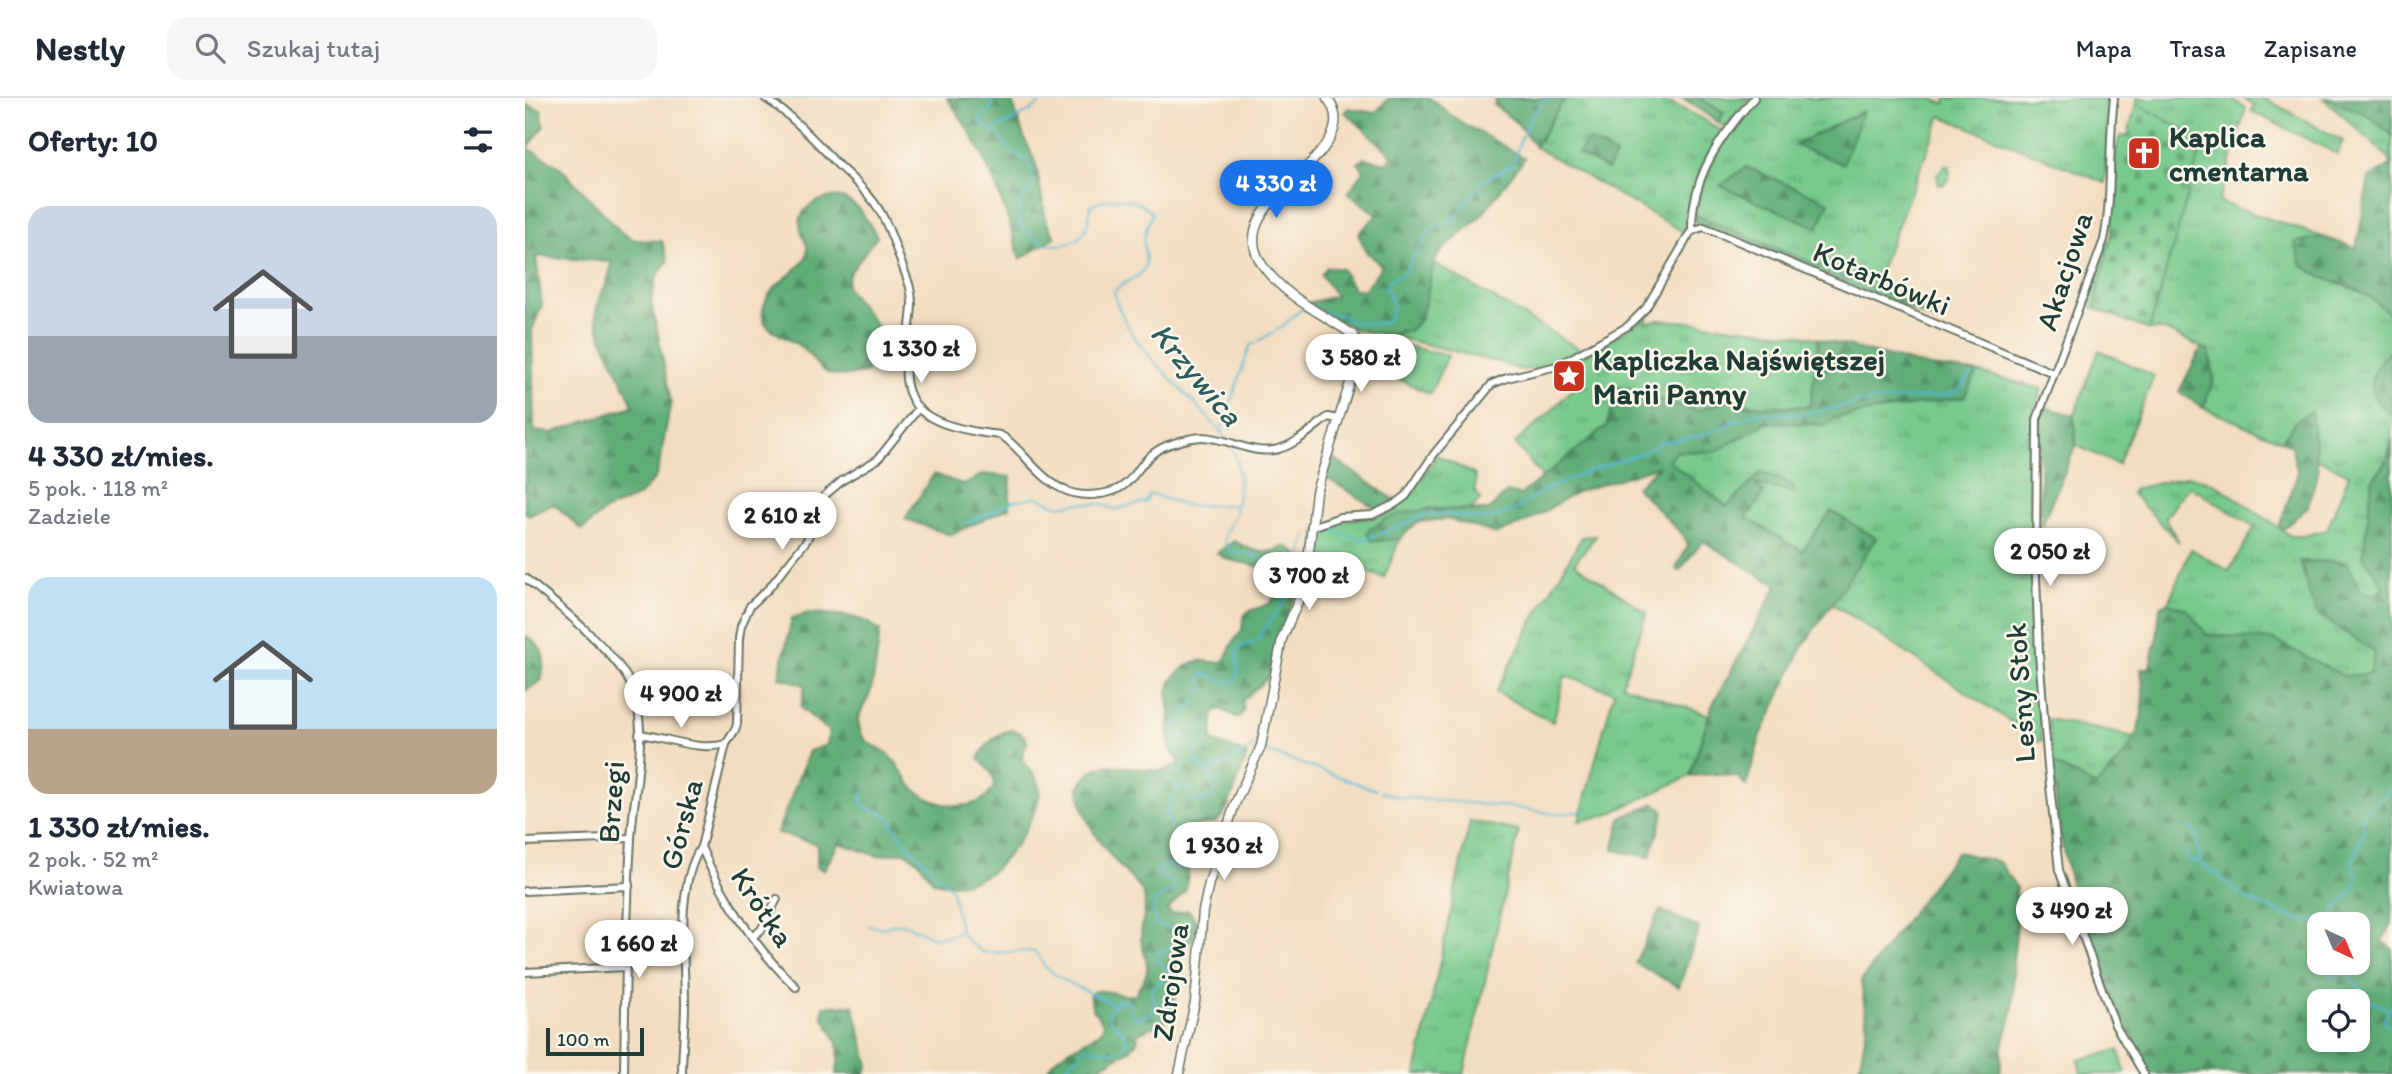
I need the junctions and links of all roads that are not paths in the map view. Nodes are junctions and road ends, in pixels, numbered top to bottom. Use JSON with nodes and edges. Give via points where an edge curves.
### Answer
{"nodes":[{"id":1,"x":765,"y":98,"type":"edge"},
{"id":2,"x":1327,"y":98,"type":"edge"},
{"id":3,"x":1755,"y":98,"type":"edge"},
{"id":4,"x":2114,"y":98,"type":"edge"},
{"id":5,"x":1694,"y":230,"type":"junction"},
{"id":6,"x":2053,"y":373,"type":"junction"},
{"id":7,"x":918,"y":409,"type":"junction"},
{"id":8,"x":1339,"y":416,"type":"junction"},
{"id":9,"x":1313,"y":527,"type":"junction"},
{"id":10,"x":525,"y":578,"type":"edge"},
{"id":11,"x":639,"y":734,"type":"junction"},
{"id":12,"x":726,"y":744,"type":"junction"},
{"id":13,"x":631,"y":838,"type":"junction"},
{"id":14,"x":525,"y":842,"type":"edge"},
{"id":15,"x":701,"y":847,"type":"junction"},
{"id":16,"x":629,"y":886,"type":"junction"},
{"id":17,"x":525,"y":891,"type":"edge"},
{"id":18,"x":777,"y":899,"type":"dead end"},
{"id":19,"x":753,"y":936,"type":"junction"},
{"id":20,"x":626,"y":967,"type":"junction"},
{"id":21,"x":525,"y":972,"type":"edge"},
{"id":22,"x":796,"y":987,"type":"dead end"},
{"id":23,"x":624,"y":1074,"type":"edge"},
{"id":24,"x":682,"y":1074,"type":"edge"},
{"id":25,"x":1179,"y":1074,"type":"edge"},
{"id":26,"x":2144,"y":1074,"type":"edge"}],
"edges":[{"from":1,"to":7,"type":"street","via":[[860,187],[887,225],[911,287],[906,383]]},
{"from":2,"to":8,"type":"street","name":"Zdrojowa","via":[[1336,120],[1330,140],[1265,209],[1255,249],[1262,265],[1287,292],[1358,341],[1358,357]]},
{"from":3,"to":5,"type":"street","via":[[1703,169],[1694,199]]},
{"from":4,"to":6,"type":"street","name":"Akacjowa","via":[[2104,240]]},
{"from":5,"to":6,"type":"street","name":"Kotarbówki","via":[[1704,227]]},
{"from":5,"to":9,"type":"street","via":[[1646,308],[1628,326],[1557,366],[1492,384],[1395,504],[1372,515],[1340,517]]},
{"from":6,"to":26,"type":"street","name":"Leśny Stok","via":[[2036,419],[2036,576],[2059,870],[2115,1025]]},
{"from":7,"to":8,"type":"street","via":[[948,425],[999,435],[1052,485],[1082,495],[1119,489],[1162,447],[1202,437],[1275,450],[1328,417]]},
{"from":7,"to":12,"type":"street","name":"Górska","via":[[878,459],[824,496],[807,540],[750,606],[739,638],[737,724]]},
{"from":8,"to":9,"type":"street","name":"Zdrojowa","via":[[1314,502]]},
{"from":9,"to":25,"type":"street","name":"Zdrojowa","via":[[1305,585],[1282,639],[1261,746],[1235,804],[1209,883],[1195,1002]]},
{"from":10,"to":11,"type":"street","name":"Brzegi","via":[[578,624],[626,675],[637,706]]},
{"from":11,"to":12,"type":"street","via":[[678,743]]},
{"from":11,"to":13,"type":"street","name":"Brzegi"},
{"from":12,"to":15,"type":"street","name":"Górska"},
{"from":13,"to":14,"type":"street"},
{"from":13,"to":16,"type":"street","name":"Brzegi"},
{"from":15,"to":19,"type":"street","name":"Krótka"},
{"from":15,"to":24,"type":"street","name":"Górska","via":[[693,858],[686,894]]},
{"from":16,"to":17,"type":"street"},
{"from":16,"to":20,"type":"street","name":"Brzegi"},
{"from":18,"to":19,"type":"street"},
{"from":19,"to":22,"type":"street","name":"Krótka"},
{"from":20,"to":21,"type":"street"},
{"from":20,"to":23,"type":"street","name":"Brzegi"}]}
